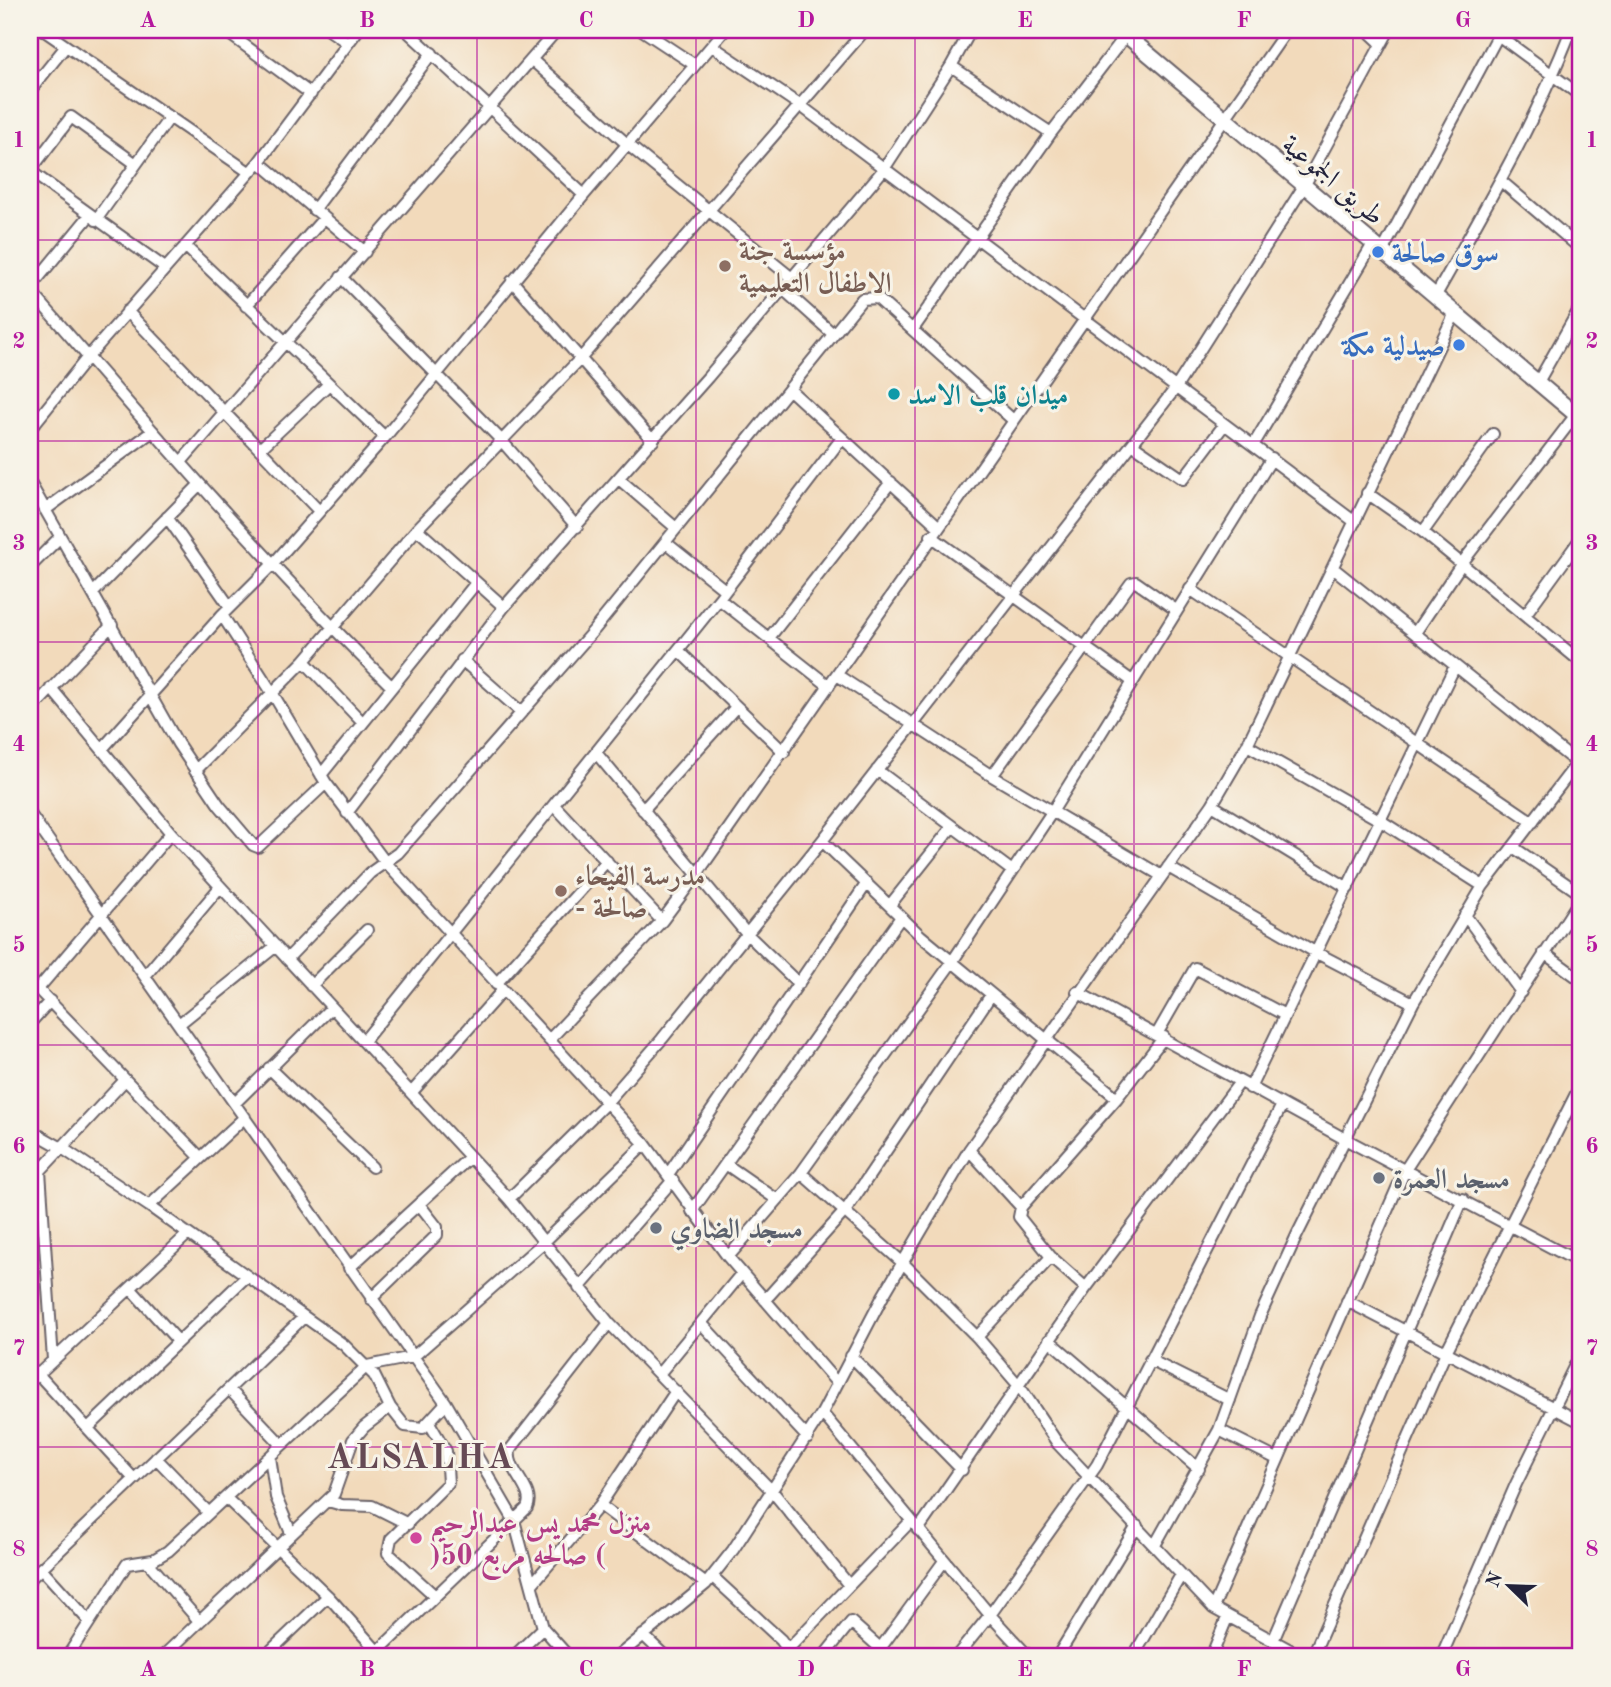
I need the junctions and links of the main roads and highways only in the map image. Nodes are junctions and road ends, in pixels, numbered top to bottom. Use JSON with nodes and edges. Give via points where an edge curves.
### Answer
{"nodes":[{"id":1,"x":1123,"y":32,"type":"edge"},
{"id":2,"x":1580,"y":414,"type":"edge"}],
"edges":[{"from":1,"to":2,"type":"main road","name":"طريق الجموعية"}]}
